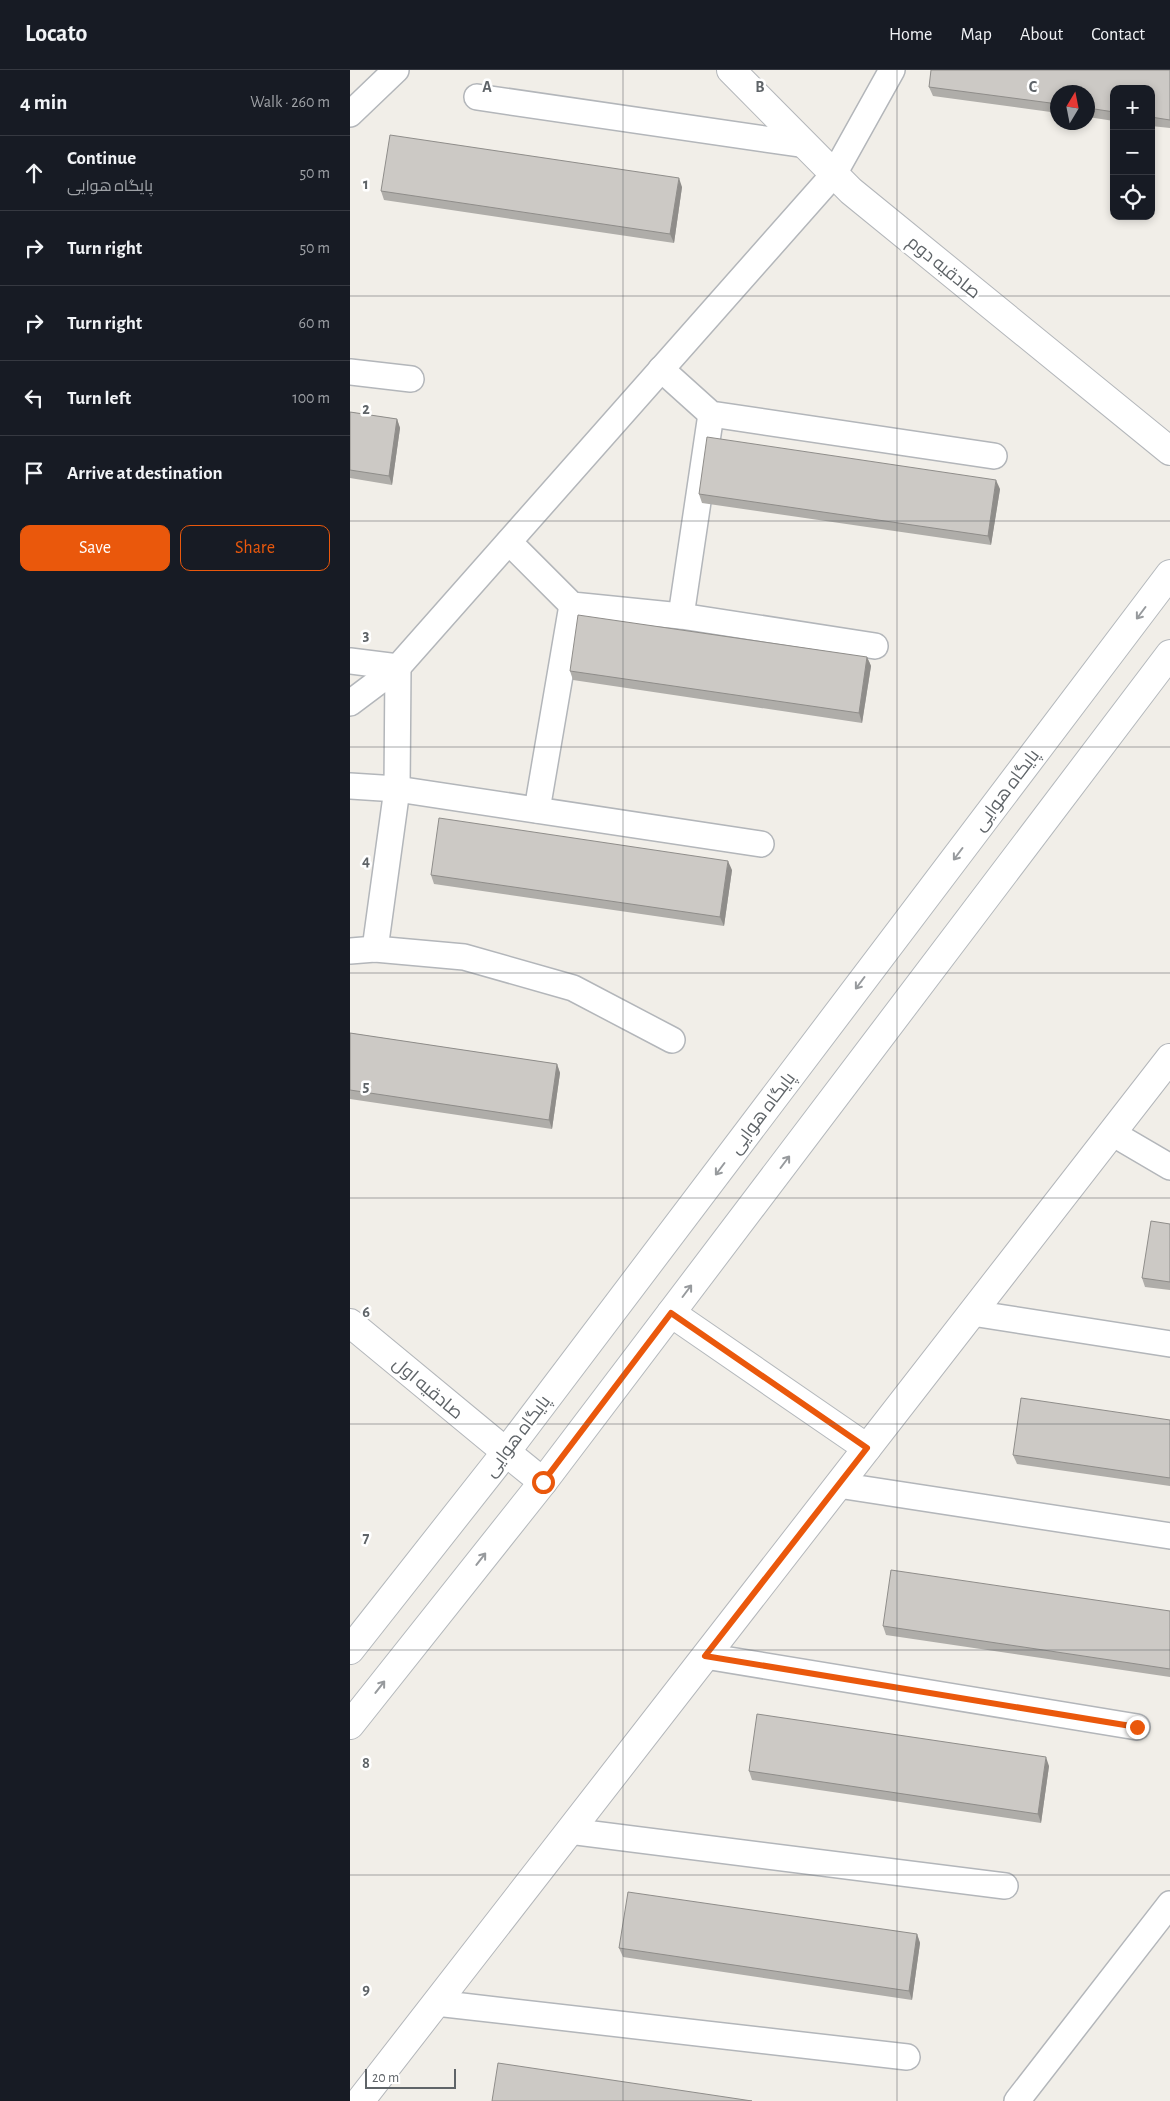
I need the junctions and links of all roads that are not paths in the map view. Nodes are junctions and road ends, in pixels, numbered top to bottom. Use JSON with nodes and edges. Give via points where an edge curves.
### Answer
{"nodes":[{"id":1,"x":396,"y":70,"type":"edge"},
{"id":2,"x":731,"y":70,"type":"edge"},
{"id":3,"x":892,"y":70,"type":"edge"},
{"id":4,"x":477,"y":97,"type":"dead end"},
{"id":5,"x":350,"y":114,"type":"edge"},
{"id":6,"x":806,"y":145,"type":"junction"},
{"id":7,"x":834,"y":174,"type":"junction"},
{"id":8,"x":662,"y":369,"type":"junction"},
{"id":9,"x":350,"y":372,"type":"edge"},
{"id":10,"x":410,"y":379,"type":"dead end"},
{"id":11,"x":711,"y":414,"type":"junction"},
{"id":12,"x":1170,"y":451,"type":"edge"},
{"id":13,"x":994,"y":456,"type":"dead end"},
{"id":14,"x":509,"y":542,"type":"junction"},
{"id":15,"x":1170,"y":574,"type":"edge"},
{"id":16,"x":572,"y":605,"type":"junction"},
{"id":17,"x":680,"y":616,"type":"junction"},
{"id":18,"x":875,"y":646,"type":"dead end"},
{"id":19,"x":1170,"y":654,"type":"edge"},
{"id":20,"x":350,"y":661,"type":"edge"},
{"id":21,"x":398,"y":667,"type":"junction"},
{"id":22,"x":350,"y":704,"type":"edge"},
{"id":23,"x":350,"y":786,"type":"edge"},
{"id":24,"x":397,"y":789,"type":"junction"},
{"id":25,"x":537,"y":810,"type":"junction"},
{"id":26,"x":761,"y":844,"type":"dead end"},
{"id":27,"x":375,"y":949,"type":"junction"},
{"id":28,"x":350,"y":951,"type":"edge"},
{"id":29,"x":672,"y":1040,"type":"dead end"},
{"id":30,"x":1170,"y":1058,"type":"edge"},
{"id":31,"x":1112,"y":1133,"type":"junction"},
{"id":32,"x":1170,"y":1167,"type":"edge"},
{"id":33,"x":671,"y":1313,"type":"junction"},
{"id":34,"x":972,"y":1313,"type":"junction"},
{"id":35,"x":350,"y":1323,"type":"edge"},
{"id":36,"x":1170,"y":1344,"type":"edge"},
{"id":37,"x":867,"y":1448,"type":"junction"},
{"id":38,"x":506,"y":1452,"type":"junction"},
{"id":39,"x":543,"y":1482,"type":"junction"},
{"id":40,"x":838,"y":1485,"type":"junction"},
{"id":41,"x":1170,"y":1536,"type":"edge"},
{"id":42,"x":350,"y":1650,"type":"edge"},
{"id":43,"x":705,"y":1656,"type":"junction"},
{"id":44,"x":350,"y":1725,"type":"edge"},
{"id":45,"x":1137,"y":1727,"type":"dead end"},
{"id":46,"x":569,"y":1832,"type":"junction"},
{"id":47,"x":1005,"y":1886,"type":"dead end"},
{"id":48,"x":1170,"y":1904,"type":"edge"},
{"id":49,"x":436,"y":2003,"type":"junction"},
{"id":50,"x":907,"y":2057,"type":"dead end"},
{"id":51,"x":360,"y":2101,"type":"edge"},
{"id":52,"x":1018,"y":2101,"type":"edge"}],
"edges":[{"from":1,"to":5,"type":"street"},
{"from":2,"to":6,"type":"main road","name":"صادقیه دوم"},
{"from":3,"to":7,"type":"street"},
{"from":4,"to":6,"type":"street"},
{"from":6,"to":7,"type":"main road","name":"صادقیه دوم"},
{"from":7,"to":8,"type":"street"},
{"from":7,"to":12,"type":"main road","name":"صادقیه دوم"},
{"from":8,"to":11,"type":"street"},
{"from":8,"to":14,"type":"street"},
{"from":9,"to":10,"type":"street"},
{"from":11,"to":13,"type":"street"},
{"from":11,"to":17,"type":"street"},
{"from":14,"to":16,"type":"street"},
{"from":14,"to":21,"type":"street"},
{"from":15,"to":38,"type":"main road","name":"پایگاه هوایی","one_way":true},
{"from":16,"to":17,"type":"street"},
{"from":16,"to":25,"type":"street"},
{"from":17,"to":18,"type":"street"},
{"from":33,"to":19,"type":"main road","one_way":true},
{"from":20,"to":21,"type":"street"},
{"from":21,"to":22,"type":"street"},
{"from":21,"to":24,"type":"street"},
{"from":23,"to":24,"type":"street"},
{"from":24,"to":25,"type":"street"},
{"from":24,"to":27,"type":"street"},
{"from":25,"to":26,"type":"street"},
{"from":27,"to":28,"type":"street"},
{"from":27,"to":29,"type":"street","via":[[464,957],[573,988]]},
{"from":30,"to":31,"type":"main road"},
{"from":31,"to":32,"type":"street"},
{"from":31,"to":34,"type":"main road"},
{"from":33,"to":37,"type":"main road"},
{"from":33,"to":39,"type":"main road"},
{"from":34,"to":36,"type":"street"},
{"from":34,"to":37,"type":"main road"},
{"from":35,"to":38,"type":"main road","name":"صادقیه اول"},
{"from":37,"to":40,"type":"main road"},
{"from":38,"to":39,"type":"main road","name":"صادقیه اول"},
{"from":38,"to":42,"type":"main road","name":"پایگاه هوایی"},
{"from":44,"to":39,"type":"main road","one_way":true},
{"from":40,"to":41,"type":"street"},
{"from":40,"to":43,"type":"main road"},
{"from":43,"to":45,"type":"street"},
{"from":43,"to":46,"type":"main road"},
{"from":46,"to":47,"type":"street"},
{"from":46,"to":49,"type":"main road"},
{"from":48,"to":52,"type":"street"},
{"from":49,"to":50,"type":"street"},
{"from":49,"to":51,"type":"main road"}]}
